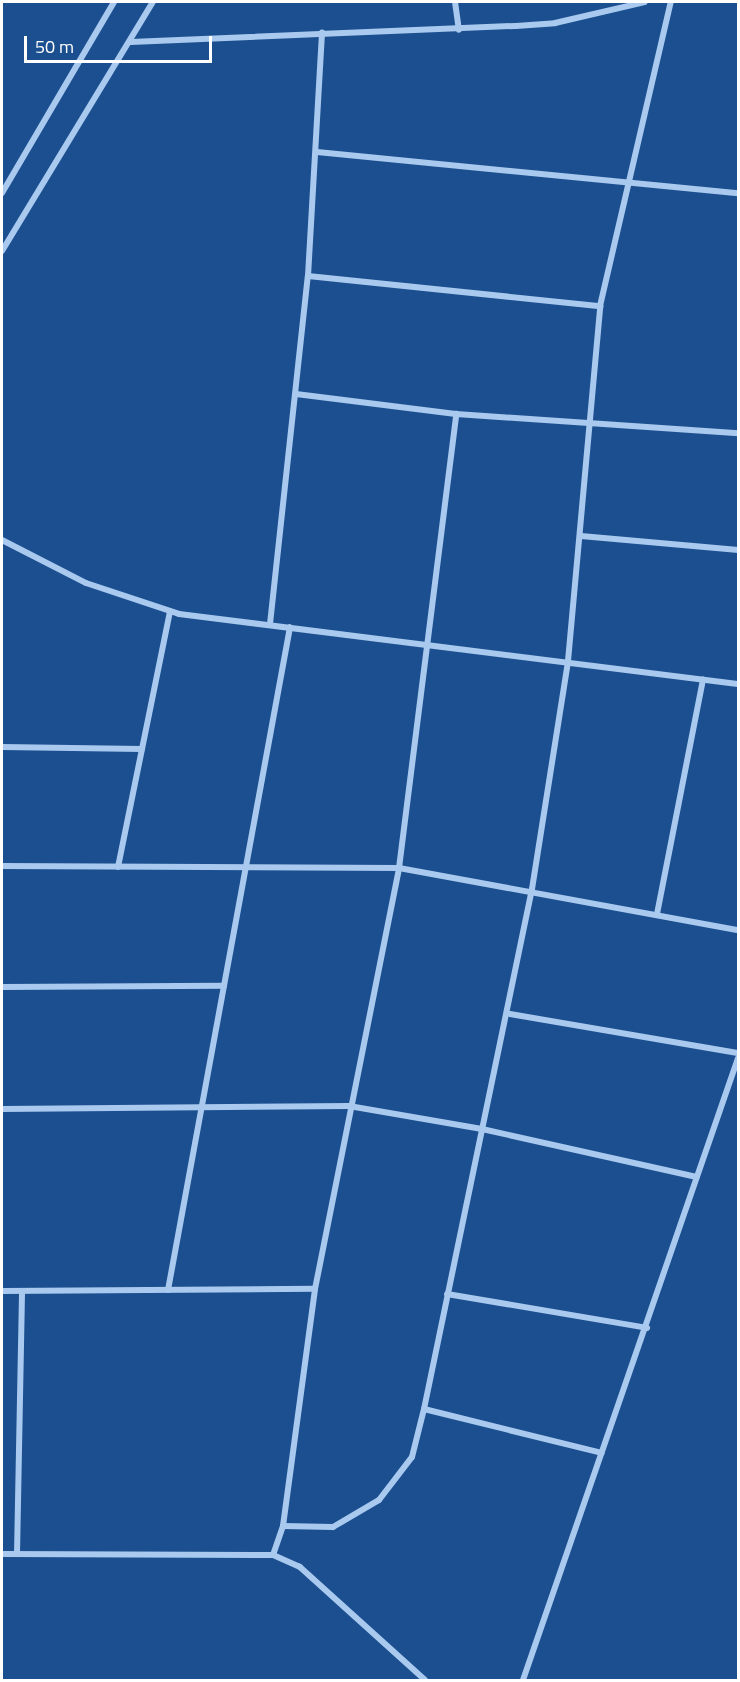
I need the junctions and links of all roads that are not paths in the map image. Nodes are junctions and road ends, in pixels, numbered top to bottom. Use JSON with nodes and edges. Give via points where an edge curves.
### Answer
{"nodes":[{"id":1,"x":114,"y":2,"type":"edge"},
{"id":2,"x":153,"y":2,"type":"edge"},
{"id":3,"x":455,"y":2,"type":"edge"},
{"id":4,"x":645,"y":2,"type":"edge"},
{"id":5,"x":671,"y":2,"type":"edge"},
{"id":6,"x":459,"y":30,"type":"junction"},
{"id":7,"x":322,"y":32,"type":"junction"},
{"id":8,"x":131,"y":42,"type":"junction"},
{"id":9,"x":317,"y":152,"type":"junction"},
{"id":10,"x":626,"y":179,"type":"junction"},
{"id":11,"x":738,"y":193,"type":"edge"},
{"id":12,"x":2,"y":194,"type":"edge"},
{"id":13,"x":2,"y":251,"type":"edge"},
{"id":14,"x":308,"y":276,"type":"junction"},
{"id":15,"x":600,"y":306,"type":"junction"},
{"id":16,"x":296,"y":394,"type":"junction"},
{"id":17,"x":456,"y":414,"type":"junction"},
{"id":18,"x":591,"y":421,"type":"junction"},
{"id":19,"x":738,"y":432,"type":"edge"},
{"id":20,"x":581,"y":536,"type":"junction"},
{"id":21,"x":2,"y":540,"type":"edge"},
{"id":22,"x":738,"y":550,"type":"edge"},
{"id":23,"x":170,"y":611,"type":"junction"},
{"id":24,"x":270,"y":624,"type":"junction"},
{"id":25,"x":290,"y":627,"type":"junction"},
{"id":26,"x":430,"y":645,"type":"junction"},
{"id":27,"x":568,"y":661,"type":"junction"},
{"id":28,"x":703,"y":679,"type":"junction"},
{"id":29,"x":738,"y":684,"type":"edge"},
{"id":30,"x":2,"y":747,"type":"edge"},
{"id":31,"x":142,"y":750,"type":"junction"},
{"id":32,"x":2,"y":866,"type":"edge"},
{"id":33,"x":118,"y":867,"type":"junction"},
{"id":34,"x":246,"y":867,"type":"junction"},
{"id":35,"x":399,"y":868,"type":"junction"},
{"id":36,"x":532,"y":889,"type":"junction"},
{"id":37,"x":657,"y":914,"type":"junction"},
{"id":38,"x":738,"y":930,"type":"edge"},
{"id":39,"x":224,"y":986,"type":"junction"},
{"id":40,"x":2,"y":987,"type":"edge"},
{"id":41,"x":510,"y":1014,"type":"junction"},
{"id":42,"x":738,"y":1053,"type":"edge"},
{"id":43,"x":738,"y":1058,"type":"edge"},
{"id":44,"x":349,"y":1106,"type":"junction"},
{"id":45,"x":201,"y":1107,"type":"junction"},
{"id":46,"x":2,"y":1109,"type":"edge"},
{"id":47,"x":482,"y":1129,"type":"junction"},
{"id":48,"x":698,"y":1177,"type":"junction"},
{"id":49,"x":315,"y":1289,"type":"junction"},
{"id":50,"x":168,"y":1290,"type":"junction"},
{"id":51,"x":2,"y":1291,"type":"edge"},
{"id":52,"x":22,"y":1291,"type":"junction"},
{"id":53,"x":447,"y":1294,"type":"junction"},
{"id":54,"x":647,"y":1328,"type":"junction"},
{"id":55,"x":424,"y":1409,"type":"junction"},
{"id":56,"x":602,"y":1453,"type":"junction"},
{"id":57,"x":283,"y":1526,"type":"junction"},
{"id":58,"x":2,"y":1554,"type":"edge"},
{"id":59,"x":17,"y":1554,"type":"junction"},
{"id":60,"x":273,"y":1555,"type":"junction"},
{"id":61,"x":425,"y":1680,"type":"edge"},
{"id":62,"x":523,"y":1680,"type":"edge"}],
"edges":[{"from":1,"to":12,"type":"street"},
{"from":2,"to":8,"type":"street"},
{"from":3,"to":6,"type":"street"},
{"from":4,"to":6,"type":"street","via":[[555,23]]},
{"from":5,"to":10,"type":"street"},
{"from":6,"to":7,"type":"street"},
{"from":7,"to":8,"type":"street"},
{"from":7,"to":9,"type":"street"},
{"from":8,"to":13,"type":"street"},
{"from":9,"to":10,"type":"street"},
{"from":9,"to":14,"type":"street"},
{"from":10,"to":11,"type":"street"},
{"from":10,"to":15,"type":"street"},
{"from":14,"to":15,"type":"street"},
{"from":14,"to":16,"type":"street"},
{"from":15,"to":18,"type":"street"},
{"from":16,"to":17,"type":"street"},
{"from":16,"to":24,"type":"street"},
{"from":17,"to":18,"type":"street"},
{"from":17,"to":26,"type":"street"},
{"from":18,"to":19,"type":"street"},
{"from":18,"to":20,"type":"street"},
{"from":20,"to":22,"type":"street"},
{"from":20,"to":27,"type":"street"},
{"from":21,"to":23,"type":"street","via":[[86,583]]},
{"from":23,"to":24,"type":"street"},
{"from":23,"to":31,"type":"street"},
{"from":24,"to":25,"type":"street"},
{"from":25,"to":26,"type":"street"},
{"from":25,"to":34,"type":"street"},
{"from":26,"to":27,"type":"street"},
{"from":26,"to":35,"type":"street"},
{"from":27,"to":28,"type":"street"},
{"from":27,"to":36,"type":"street"},
{"from":28,"to":29,"type":"street"},
{"from":28,"to":37,"type":"street"},
{"from":30,"to":31,"type":"street"},
{"from":31,"to":33,"type":"street"},
{"from":32,"to":33,"type":"street"},
{"from":33,"to":34,"type":"street"},
{"from":34,"to":35,"type":"street"},
{"from":34,"to":39,"type":"street"},
{"from":35,"to":36,"type":"street"},
{"from":35,"to":44,"type":"street"},
{"from":36,"to":37,"type":"street"},
{"from":36,"to":41,"type":"street"},
{"from":37,"to":38,"type":"street"},
{"from":39,"to":40,"type":"street"},
{"from":39,"to":45,"type":"street"},
{"from":41,"to":42,"type":"street"},
{"from":41,"to":47,"type":"street"},
{"from":43,"to":48,"type":"street"},
{"from":44,"to":45,"type":"street"},
{"from":44,"to":47,"type":"street"},
{"from":44,"to":49,"type":"street"},
{"from":45,"to":46,"type":"street"},
{"from":45,"to":50,"type":"street"},
{"from":47,"to":48,"type":"street"},
{"from":47,"to":53,"type":"street"},
{"from":48,"to":54,"type":"street"},
{"from":49,"to":50,"type":"street"},
{"from":49,"to":57,"type":"street"},
{"from":50,"to":52,"type":"street"},
{"from":51,"to":52,"type":"street"},
{"from":52,"to":59,"type":"street"},
{"from":53,"to":54,"type":"street"},
{"from":53,"to":55,"type":"street"},
{"from":54,"to":56,"type":"street"},
{"from":55,"to":56,"type":"street"},
{"from":55,"to":57,"type":"street","via":[[407,1466],[379,1500],[333,1527]]},
{"from":56,"to":62,"type":"street"},
{"from":57,"to":60,"type":"street"},
{"from":58,"to":59,"type":"street"},
{"from":59,"to":60,"type":"street"},
{"from":60,"to":61,"type":"street","via":[[300,1567]]}]}
